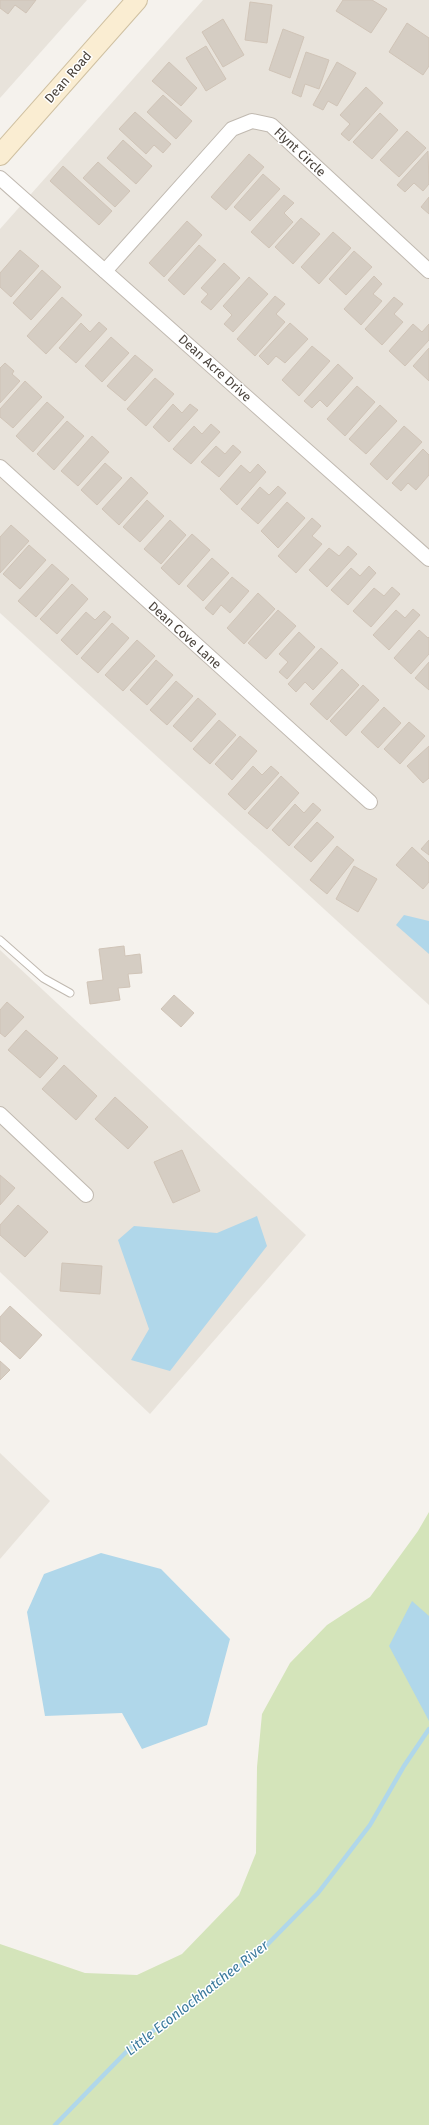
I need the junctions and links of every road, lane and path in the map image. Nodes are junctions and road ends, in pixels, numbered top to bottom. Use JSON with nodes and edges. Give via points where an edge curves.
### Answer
{"nodes":[{"id":1,"x":136,"y":0,"type":"edge"},
{"id":2,"x":0,"y":155,"type":"edge"},
{"id":3,"x":0,"y":178,"type":"edge"},
{"id":4,"x":105,"y":271,"type":"junction"},
{"id":5,"x":429,"y":271,"type":"edge"},
{"id":6,"x":0,"y":467,"type":"edge"},
{"id":7,"x":429,"y":559,"type":"edge"},
{"id":8,"x":370,"y":802,"type":"dead end"},
{"id":9,"x":0,"y":940,"type":"edge"},
{"id":10,"x":70,"y":994,"type":"dead end"},
{"id":11,"x":0,"y":1114,"type":"edge"},
{"id":12,"x":86,"y":1194,"type":"dead end"}],
"edges":[{"from":1,"to":2,"type":"main road","name":"Dean Road"},
{"from":3,"to":4,"type":"street","name":"Dean Acre Drive"},
{"from":4,"to":5,"type":"street","name":"Flynt Circle","via":[[232,129],[252,121],[271,125]]},
{"from":4,"to":7,"type":"street","name":"Dean Acre Drive"},
{"from":6,"to":8,"type":"street","name":"Dean Cove Lane"},
{"from":9,"to":10,"type":"lane","via":[[43,978]]},
{"from":11,"to":12,"type":"street"}]}
